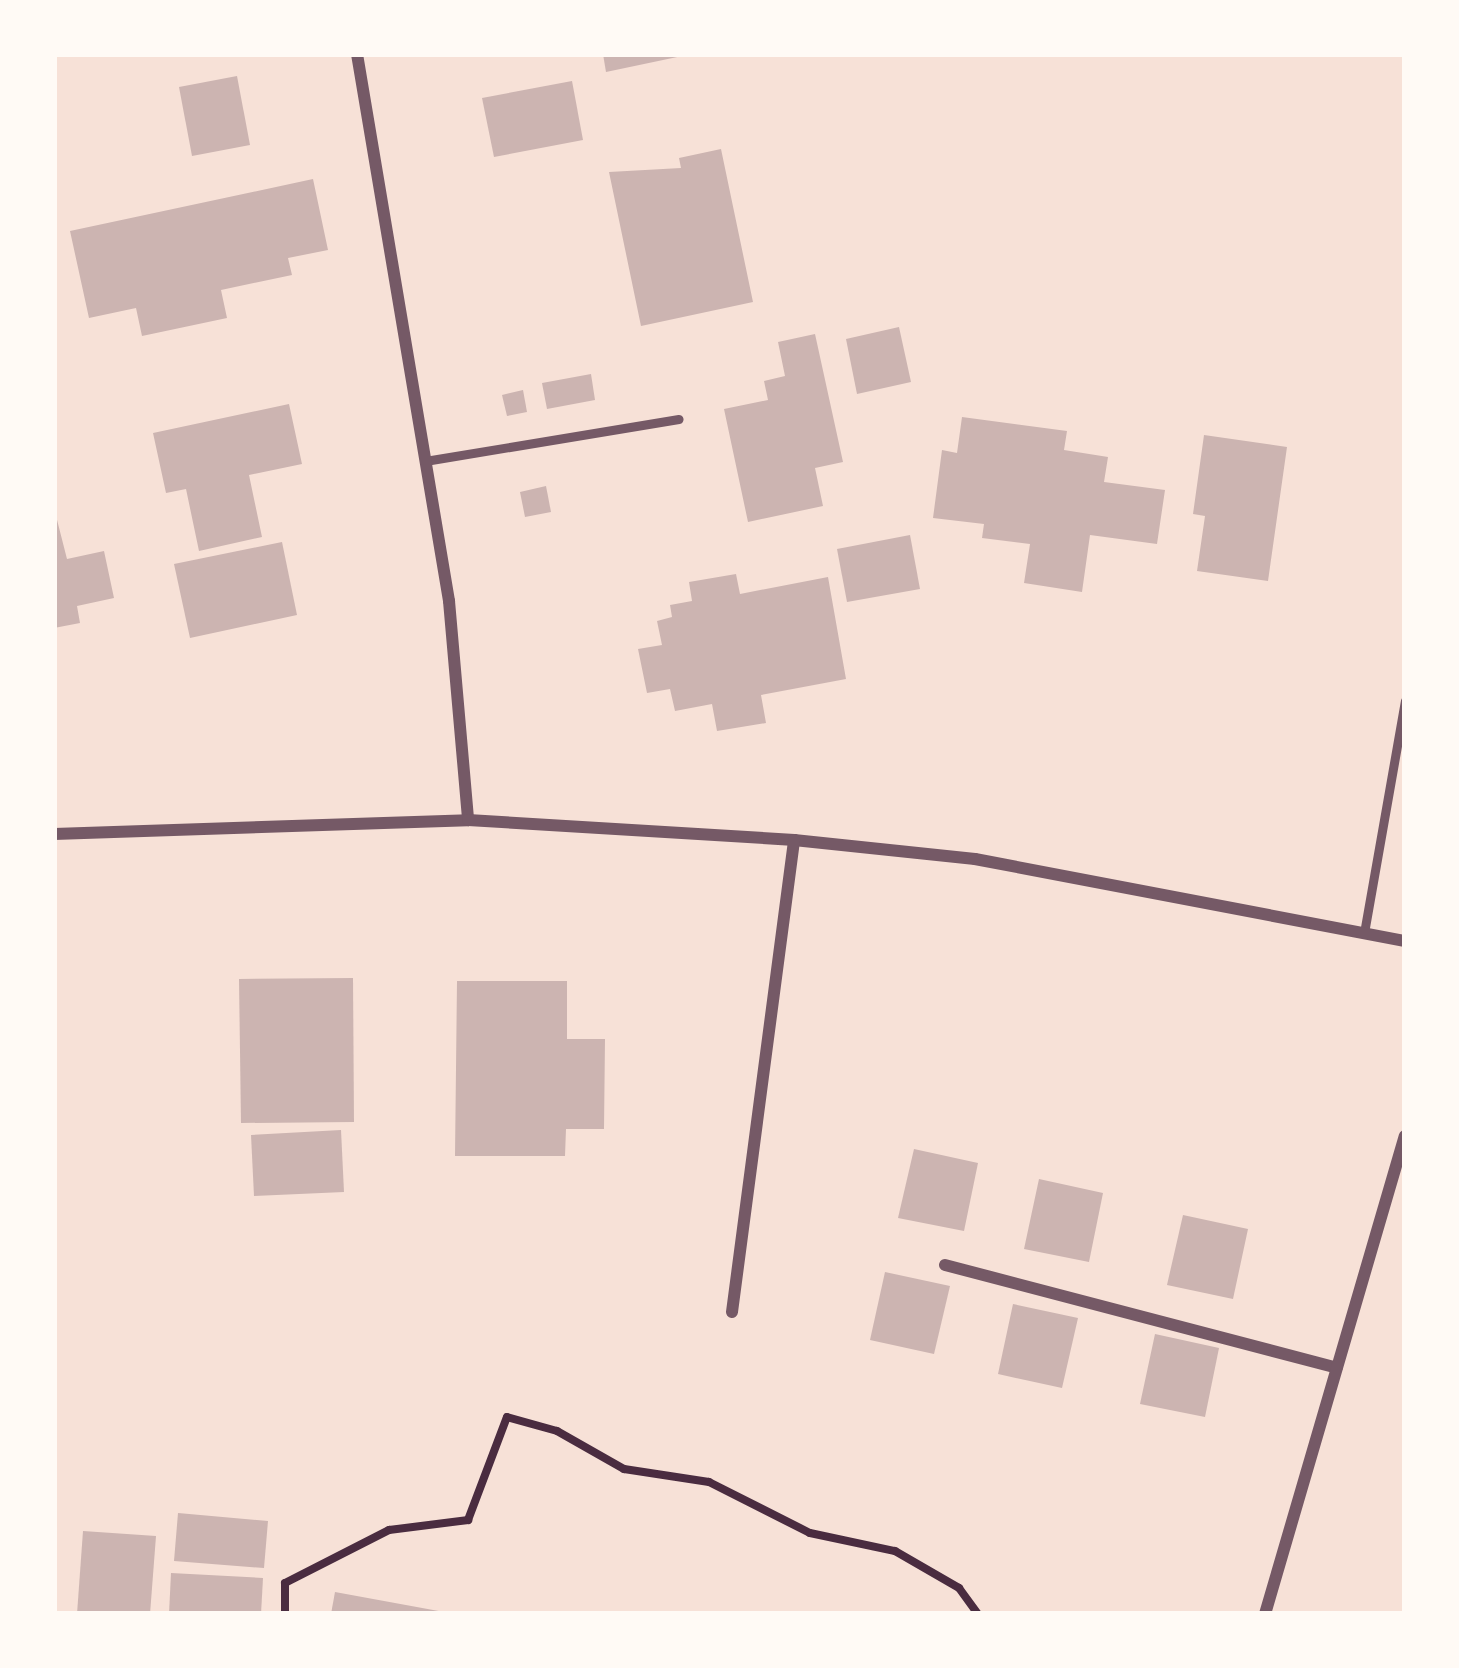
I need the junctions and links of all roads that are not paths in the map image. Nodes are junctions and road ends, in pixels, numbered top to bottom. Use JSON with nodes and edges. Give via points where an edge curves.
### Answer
{"nodes":[{"id":1,"x":357,"y":54,"type":"edge"},
{"id":2,"x":679,"y":419,"type":"dead end"},
{"id":3,"x":425,"y":461,"type":"junction"},
{"id":4,"x":1405,"y":700,"type":"edge"},
{"id":5,"x":469,"y":820,"type":"junction"},
{"id":6,"x":54,"y":834,"type":"edge"},
{"id":7,"x":794,"y":840,"type":"junction"},
{"id":8,"x":1364,"y":933,"type":"junction"},
{"id":9,"x":1405,"y":941,"type":"edge"},
{"id":10,"x":1405,"y":1136,"type":"edge"},
{"id":11,"x":945,"y":1265,"type":"dead end"},
{"id":12,"x":732,"y":1312,"type":"dead end"},
{"id":13,"x":1336,"y":1368,"type":"junction"},
{"id":14,"x":1265,"y":1614,"type":"edge"}],
"edges":[{"from":1,"to":3,"type":"street"},
{"from":2,"to":3,"type":"lane"},
{"from":3,"to":5,"type":"street","via":[[449,601]]},
{"from":4,"to":8,"type":"lane"},
{"from":5,"to":6,"type":"street"},
{"from":5,"to":7,"type":"street"},
{"from":7,"to":8,"type":"street","via":[[975,860]]},
{"from":7,"to":12,"type":"street"},
{"from":8,"to":9,"type":"street"},
{"from":10,"to":13,"type":"street"},
{"from":11,"to":13,"type":"street"},
{"from":13,"to":14,"type":"street"}]}
